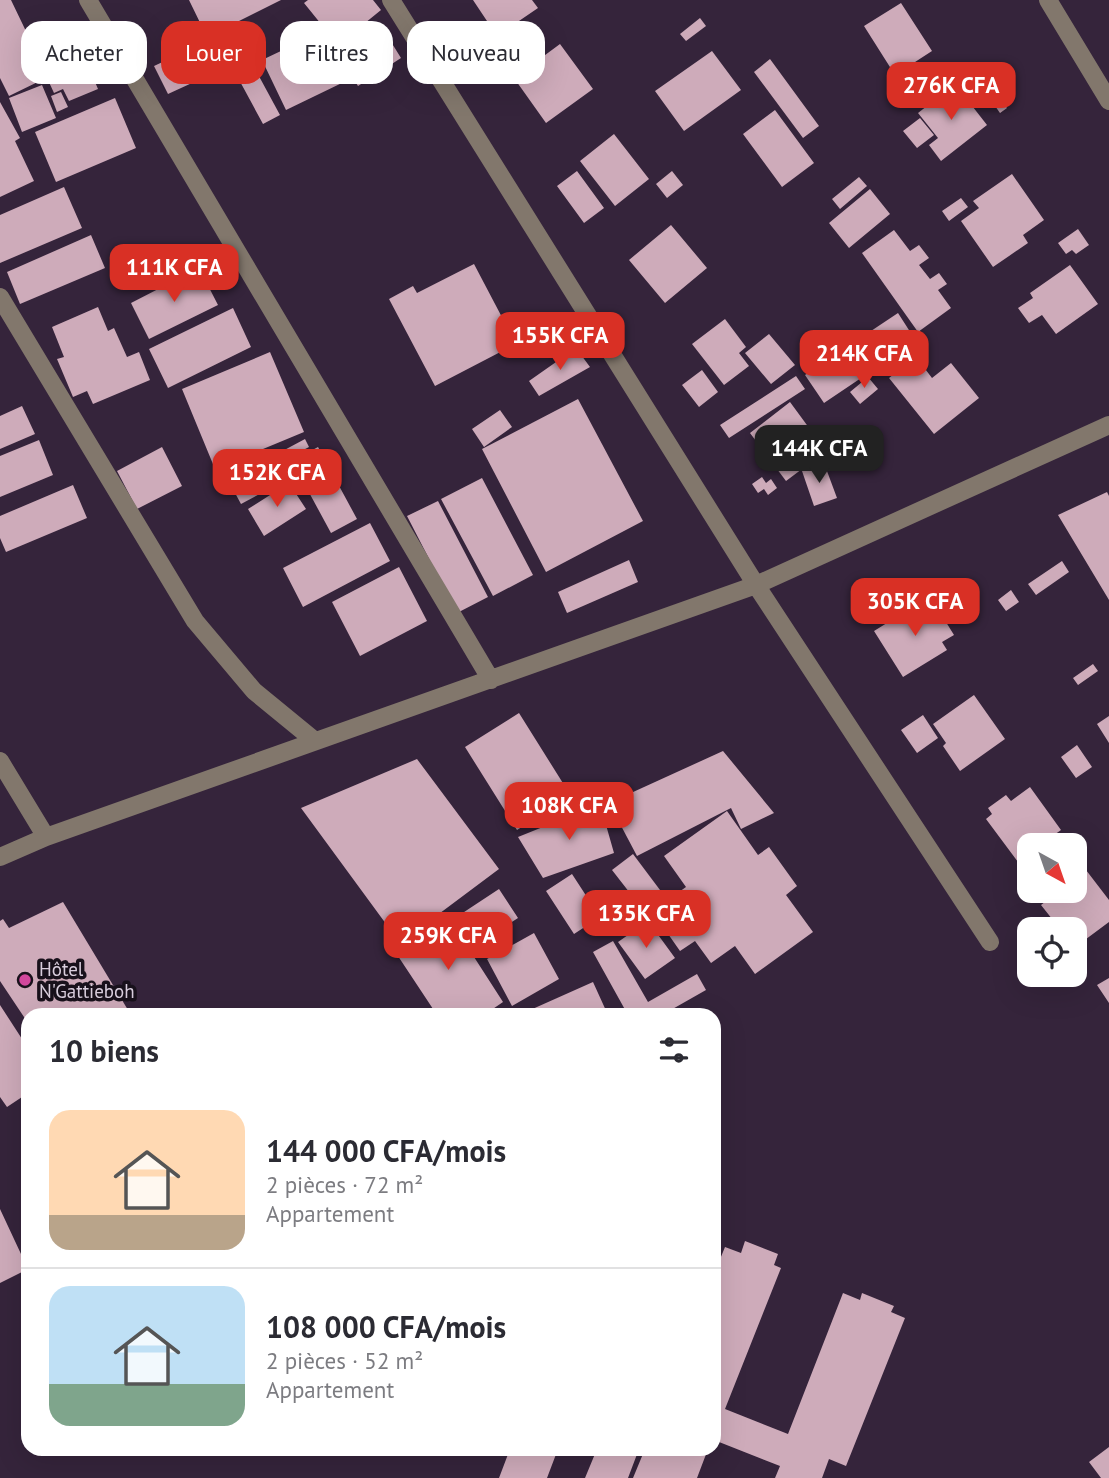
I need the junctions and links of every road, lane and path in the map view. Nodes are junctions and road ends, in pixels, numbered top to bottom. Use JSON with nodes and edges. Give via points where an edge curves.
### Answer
{"nodes":[{"id":1,"x":88,"y":0,"type":"edge"},
{"id":2,"x":391,"y":0,"type":"edge"},
{"id":3,"x":1048,"y":0,"type":"edge"},
{"id":4,"x":1109,"y":102,"type":"edge"},
{"id":5,"x":0,"y":296,"type":"edge"},
{"id":6,"x":1109,"y":425,"type":"edge"},
{"id":7,"x":756,"y":585,"type":"junction"},
{"id":8,"x":491,"y":680,"type":"junction"},
{"id":9,"x":315,"y":741,"type":"junction"},
{"id":10,"x":0,"y":761,"type":"edge"},
{"id":11,"x":46,"y":837,"type":"junction"},
{"id":12,"x":0,"y":857,"type":"edge"},
{"id":13,"x":990,"y":942,"type":"dead end"}],
"edges":[{"from":1,"to":8,"type":"street"},
{"from":2,"to":7,"type":"street"},
{"from":3,"to":4,"type":"street"},
{"from":5,"to":9,"type":"street","via":[[195,621],[254,691]]},
{"from":6,"to":7,"type":"street"},
{"from":7,"to":8,"type":"street"},
{"from":7,"to":13,"type":"street"},
{"from":8,"to":9,"type":"street"},
{"from":9,"to":11,"type":"street"},
{"from":10,"to":11,"type":"street"},
{"from":11,"to":12,"type":"street"}]}
